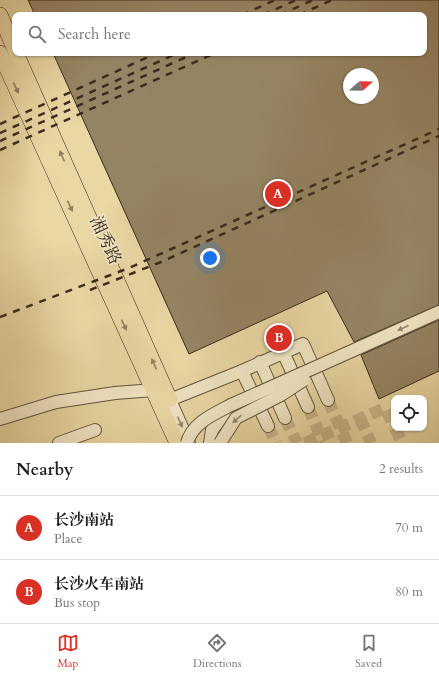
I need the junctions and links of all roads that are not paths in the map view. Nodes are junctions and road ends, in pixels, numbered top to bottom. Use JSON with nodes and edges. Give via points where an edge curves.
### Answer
{"nodes":[{"id":1,"x":0,"y":15,"type":"edge"},
{"id":2,"x":12,"y":43,"type":"edge"},
{"id":3,"x":0,"y":52,"type":"edge"},
{"id":4,"x":17,"y":56,"type":"edge"},
{"id":5,"x":439,"y":312,"type":"edge"},
{"id":6,"x":283,"y":352,"type":"junction"},
{"id":7,"x":260,"y":362,"type":"junction"},
{"id":8,"x":329,"y":362,"type":"junction"},
{"id":9,"x":242,"y":371,"type":"junction"},
{"id":10,"x":154,"y":390,"type":"junction"},
{"id":11,"x":328,"y":400,"type":"tunnel mouth"},
{"id":12,"x":165,"y":402,"type":"junction"},
{"id":13,"x":231,"y":405,"type":"junction"},
{"id":14,"x":308,"y":407,"type":"tunnel mouth"},
{"id":15,"x":285,"y":418,"type":"tunnel mouth"},
{"id":16,"x":0,"y":419,"type":"edge"},
{"id":17,"x":268,"y":426,"type":"tunnel mouth"},
{"id":18,"x":95,"y":430,"type":"dead end"},
{"id":19,"x":59,"y":443,"type":"edge"},
{"id":20,"x":177,"y":443,"type":"edge"},
{"id":21,"x":188,"y":443,"type":"edge"},
{"id":22,"x":210,"y":443,"type":"edge"},
{"id":23,"x":220,"y":443,"type":"edge"}],
"edges":[{"from":1,"to":2,"type":"main road"},
{"from":3,"to":10,"type":"main road","name":"湘秀路","one_way":true},
{"from":12,"to":4,"type":"main road","one_way":true},
{"from":5,"to":8,"type":"street","one_way":true,"bridge":true},
{"from":6,"to":7,"type":"street"},
{"from":6,"to":11,"type":"street","via":[[303,344]]},
{"from":6,"to":14,"type":"street"},
{"from":7,"to":9,"type":"street"},
{"from":7,"to":15,"type":"street"},
{"from":8,"to":13,"type":"street","bridge":true},
{"from":8,"to":23,"type":"street","one_way":true,"bridge":true,"via":[[281,395],[236,418]]},
{"from":9,"to":12,"type":"street"},
{"from":9,"to":17,"type":"street"},
{"from":10,"to":12,"type":"main road","name":"湘秀路"},
{"from":10,"to":16,"type":"street","via":[[56,402]]},
{"from":12,"to":20,"type":"main road","name":"湘秀路"},
{"from":12,"to":21,"type":"street","one_way":true},
{"from":13,"to":21,"type":"street","bridge":true,"via":[[204,419],[189,437]]},
{"from":13,"to":22,"type":"street","via":[[212,430]]},
{"from":18,"to":19,"type":"street"}]}
